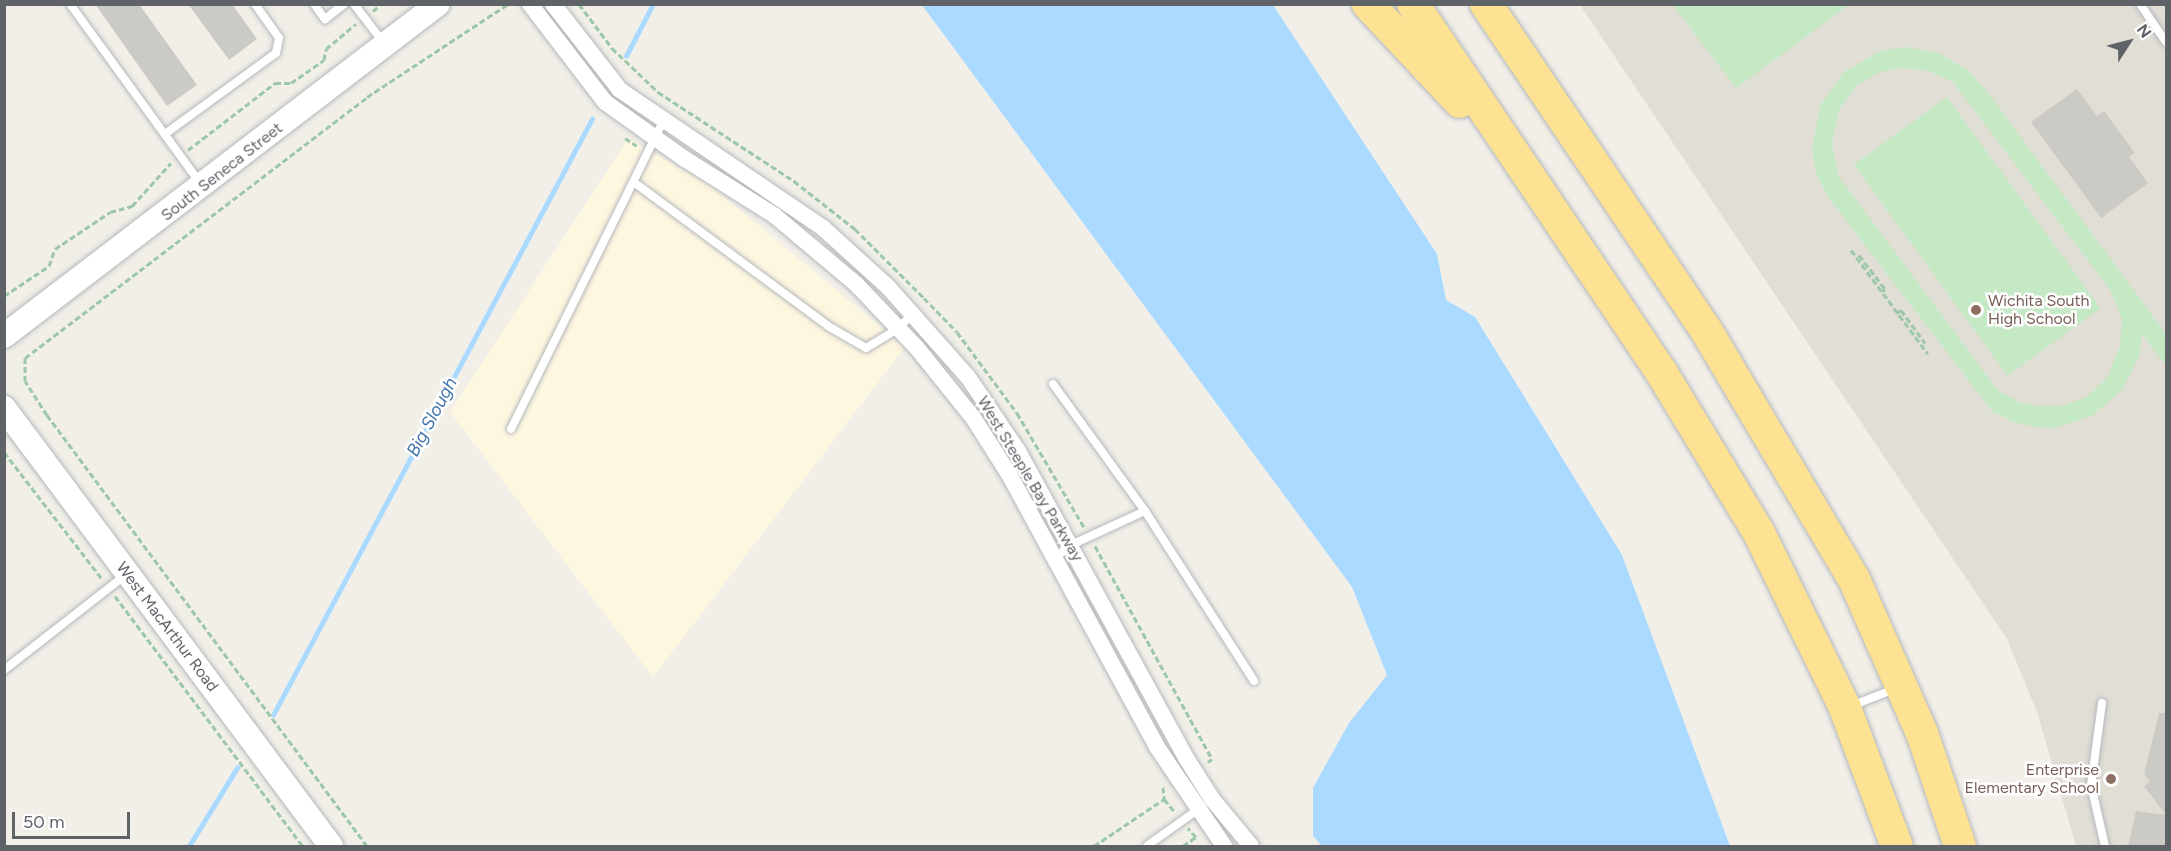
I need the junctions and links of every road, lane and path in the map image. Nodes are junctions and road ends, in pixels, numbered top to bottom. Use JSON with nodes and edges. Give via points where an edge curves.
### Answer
{"nodes":[{"id":1,"x":70,"y":4,"type":"edge"},
{"id":2,"x":255,"y":4,"type":"edge"},
{"id":3,"x":314,"y":4,"type":"edge"},
{"id":4,"x":344,"y":4,"type":"edge"},
{"id":5,"x":354,"y":4,"type":"edge"},
{"id":6,"x":438,"y":4,"type":"edge"},
{"id":7,"x":508,"y":4,"type":"edge"},
{"id":8,"x":531,"y":4,"type":"edge"},
{"id":9,"x":553,"y":4,"type":"edge"},
{"id":10,"x":579,"y":4,"type":"edge"},
{"id":11,"x":1368,"y":4,"type":"edge"},
{"id":12,"x":1413,"y":4,"type":"edge"},
{"id":13,"x":1486,"y":4,"type":"edge"},
{"id":14,"x":1499,"y":4,"type":"edge"},
{"id":15,"x":2140,"y":4,"type":"edge"},
{"id":16,"x":2166,"y":42,"type":"edge"},
{"id":17,"x":385,"y":45,"type":"junction"},
{"id":18,"x":1532,"y":73,"type":"junction"},
{"id":19,"x":663,"y":121,"type":"junction"},
{"id":20,"x":165,"y":134,"type":"junction"},
{"id":21,"x":622,"y":134,"type":"dead end"},
{"id":22,"x":652,"y":146,"type":"junction"},
{"id":23,"x":1525,"y":170,"type":"junction"},
{"id":24,"x":635,"y":183,"type":"junction"},
{"id":25,"x":203,"y":186,"type":"junction"},
{"id":26,"x":1851,"y":250,"type":"dead end"},
{"id":27,"x":1859,"y":255,"type":"dead end"},
{"id":28,"x":1882,"y":291,"type":"junction"},
{"id":29,"x":912,"y":313,"type":"junction"},
{"id":30,"x":1898,"y":313,"type":"junction"},
{"id":31,"x":898,"y":329,"type":"junction"},
{"id":32,"x":4,"y":336,"type":"edge"},
{"id":33,"x":1925,"y":343,"type":"dead end"},
{"id":34,"x":1928,"y":354,"type":"dead end"},
{"id":35,"x":1053,"y":384,"type":"dead end"},
{"id":36,"x":4,"y":408,"type":"edge"},
{"id":37,"x":512,"y":429,"type":"dead end"},
{"id":38,"x":4,"y":452,"type":"edge"},
{"id":39,"x":1145,"y":511,"type":"junction"},
{"id":40,"x":1090,"y":537,"type":"junction"},
{"id":41,"x":1071,"y":545,"type":"junction"},
{"id":42,"x":1055,"y":558,"type":"junction"},
{"id":43,"x":119,"y":581,"type":"junction"},
{"id":44,"x":4,"y":670,"type":"edge"},
{"id":45,"x":1254,"y":681,"type":"dead end"},
{"id":46,"x":1901,"y":687,"type":"junction"},
{"id":47,"x":2102,"y":703,"type":"dead end"},
{"id":48,"x":1845,"y":708,"type":"junction"},
{"id":49,"x":1193,"y":770,"type":"junction"},
{"id":50,"x":1158,"y":777,"type":"dead end"},
{"id":51,"x":1177,"y":779,"type":"junction"},
{"id":52,"x":1164,"y":799,"type":"dead end"},
{"id":53,"x":1212,"y":799,"type":"junction"},
{"id":54,"x":1197,"y":810,"type":"junction"},
{"id":55,"x":303,"y":846,"type":"edge"},
{"id":56,"x":331,"y":846,"type":"edge"},
{"id":57,"x":367,"y":846,"type":"edge"},
{"id":58,"x":1094,"y":846,"type":"edge"},
{"id":59,"x":1147,"y":846,"type":"edge"},
{"id":60,"x":1224,"y":846,"type":"edge"},
{"id":61,"x":1251,"y":846,"type":"edge"},
{"id":62,"x":1897,"y":846,"type":"edge"},
{"id":63,"x":1960,"y":846,"type":"edge"},
{"id":64,"x":2105,"y":846,"type":"edge"}],
"edges":[{"from":1,"to":20,"type":"lane"},
{"from":2,"to":20,"type":"lane","via":[[279,38],[276,53]]},
{"from":3,"to":4,"type":"lane","via":[[325,19]]},
{"from":5,"to":17,"type":"lane"},
{"from":6,"to":17,"type":"street","name":"South Seneca Street"},
{"from":7,"to":57,"type":"path","via":[[367,97],[25,358],[25,381],[47,415]]},
{"from":8,"to":22,"type":"street","name":"West Steeple Bay Parkway","via":[[605,102]]},
{"from":9,"to":19,"type":"street","name":"West Steeple Bay Parkway","via":[[620,90]]},
{"from":10,"to":40,"type":"path","via":[[612,48],[658,92],[794,181],[855,229],[944,318],[1017,413]]},
{"from":11,"to":23,"type":"highway"},
{"from":12,"to":23,"type":"highway"},
{"from":13,"to":18,"type":"highway"},
{"from":14,"to":18,"type":"highway"},
{"from":15,"to":16,"type":"lane"},
{"from":17,"to":25,"type":"street","name":"South Seneca Street"},
{"from":18,"to":46,"type":"highway","via":[[1706,330],[1794,472],[1854,579]]},
{"from":19,"to":22,"type":"lane"},
{"from":19,"to":29,"type":"street","name":"West Steeple Bay Parkway","via":[[823,228]]},
{"from":20,"to":25,"type":"lane"},
{"from":21,"to":22,"type":"path"},
{"from":22,"to":24,"type":"lane"},
{"from":22,"to":31,"type":"street","name":"West Steeple Bay Parkway","via":[[774,215],[857,285]]},
{"from":23,"to":48,"type":"highway","via":[[1663,375],[1759,533]]},
{"from":24,"to":31,"type":"lane","via":[[828,326],[866,348]]},
{"from":24,"to":37,"type":"lane"},
{"from":25,"to":32,"type":"street","name":"South Seneca Street"},
{"from":26,"to":28,"type":"path"},
{"from":27,"to":28,"type":"path","via":[[1885,289]]},
{"from":28,"to":30,"type":"path"},
{"from":29,"to":31,"type":"lane"},
{"from":29,"to":41,"type":"street","name":"West Steeple Bay Parkway","via":[[994,412]]},
{"from":30,"to":33,"type":"path","via":[[1901,310]]},
{"from":30,"to":34,"type":"path"},
{"from":31,"to":42,"type":"street","name":"West Steeple Bay Parkway","via":[[974,419]]},
{"from":35,"to":39,"type":"lane"},
{"from":36,"to":43,"type":"street","name":"West MacArthur Road"},
{"from":38,"to":43,"type":"path"},
{"from":39,"to":40,"type":"lane"},
{"from":39,"to":45,"type":"lane"},
{"from":40,"to":41,"type":"lane"},
{"from":40,"to":49,"type":"path","via":[[1212,759]]},
{"from":41,"to":42,"type":"lane"},
{"from":41,"to":49,"type":"street","name":"West Steeple Bay Parkway"},
{"from":42,"to":51,"type":"street","name":"West Steeple Bay Parkway"},
{"from":43,"to":44,"type":"lane"},
{"from":43,"to":55,"type":"path"},
{"from":43,"to":56,"type":"street","name":"West MacArthur Road"},
{"from":46,"to":48,"type":"lane"},
{"from":46,"to":63,"type":"highway","via":[[1922,733]]},
{"from":47,"to":64,"type":"lane","via":[[2091,785]]},
{"from":48,"to":62,"type":"highway"},
{"from":49,"to":53,"type":"street","name":"West Steeple Bay Parkway"},
{"from":50,"to":51,"type":"path","via":[[1163,787]]},
{"from":51,"to":54,"type":"street","name":"West Steeple Bay Parkway"},
{"from":52,"to":58,"type":"path"},
{"from":53,"to":54,"type":"lane"},
{"from":53,"to":61,"type":"street","name":"West Steeple Bay Parkway"},
{"from":54,"to":59,"type":"lane"},
{"from":54,"to":60,"type":"street","name":"West Steeple Bay Parkway"}]}
